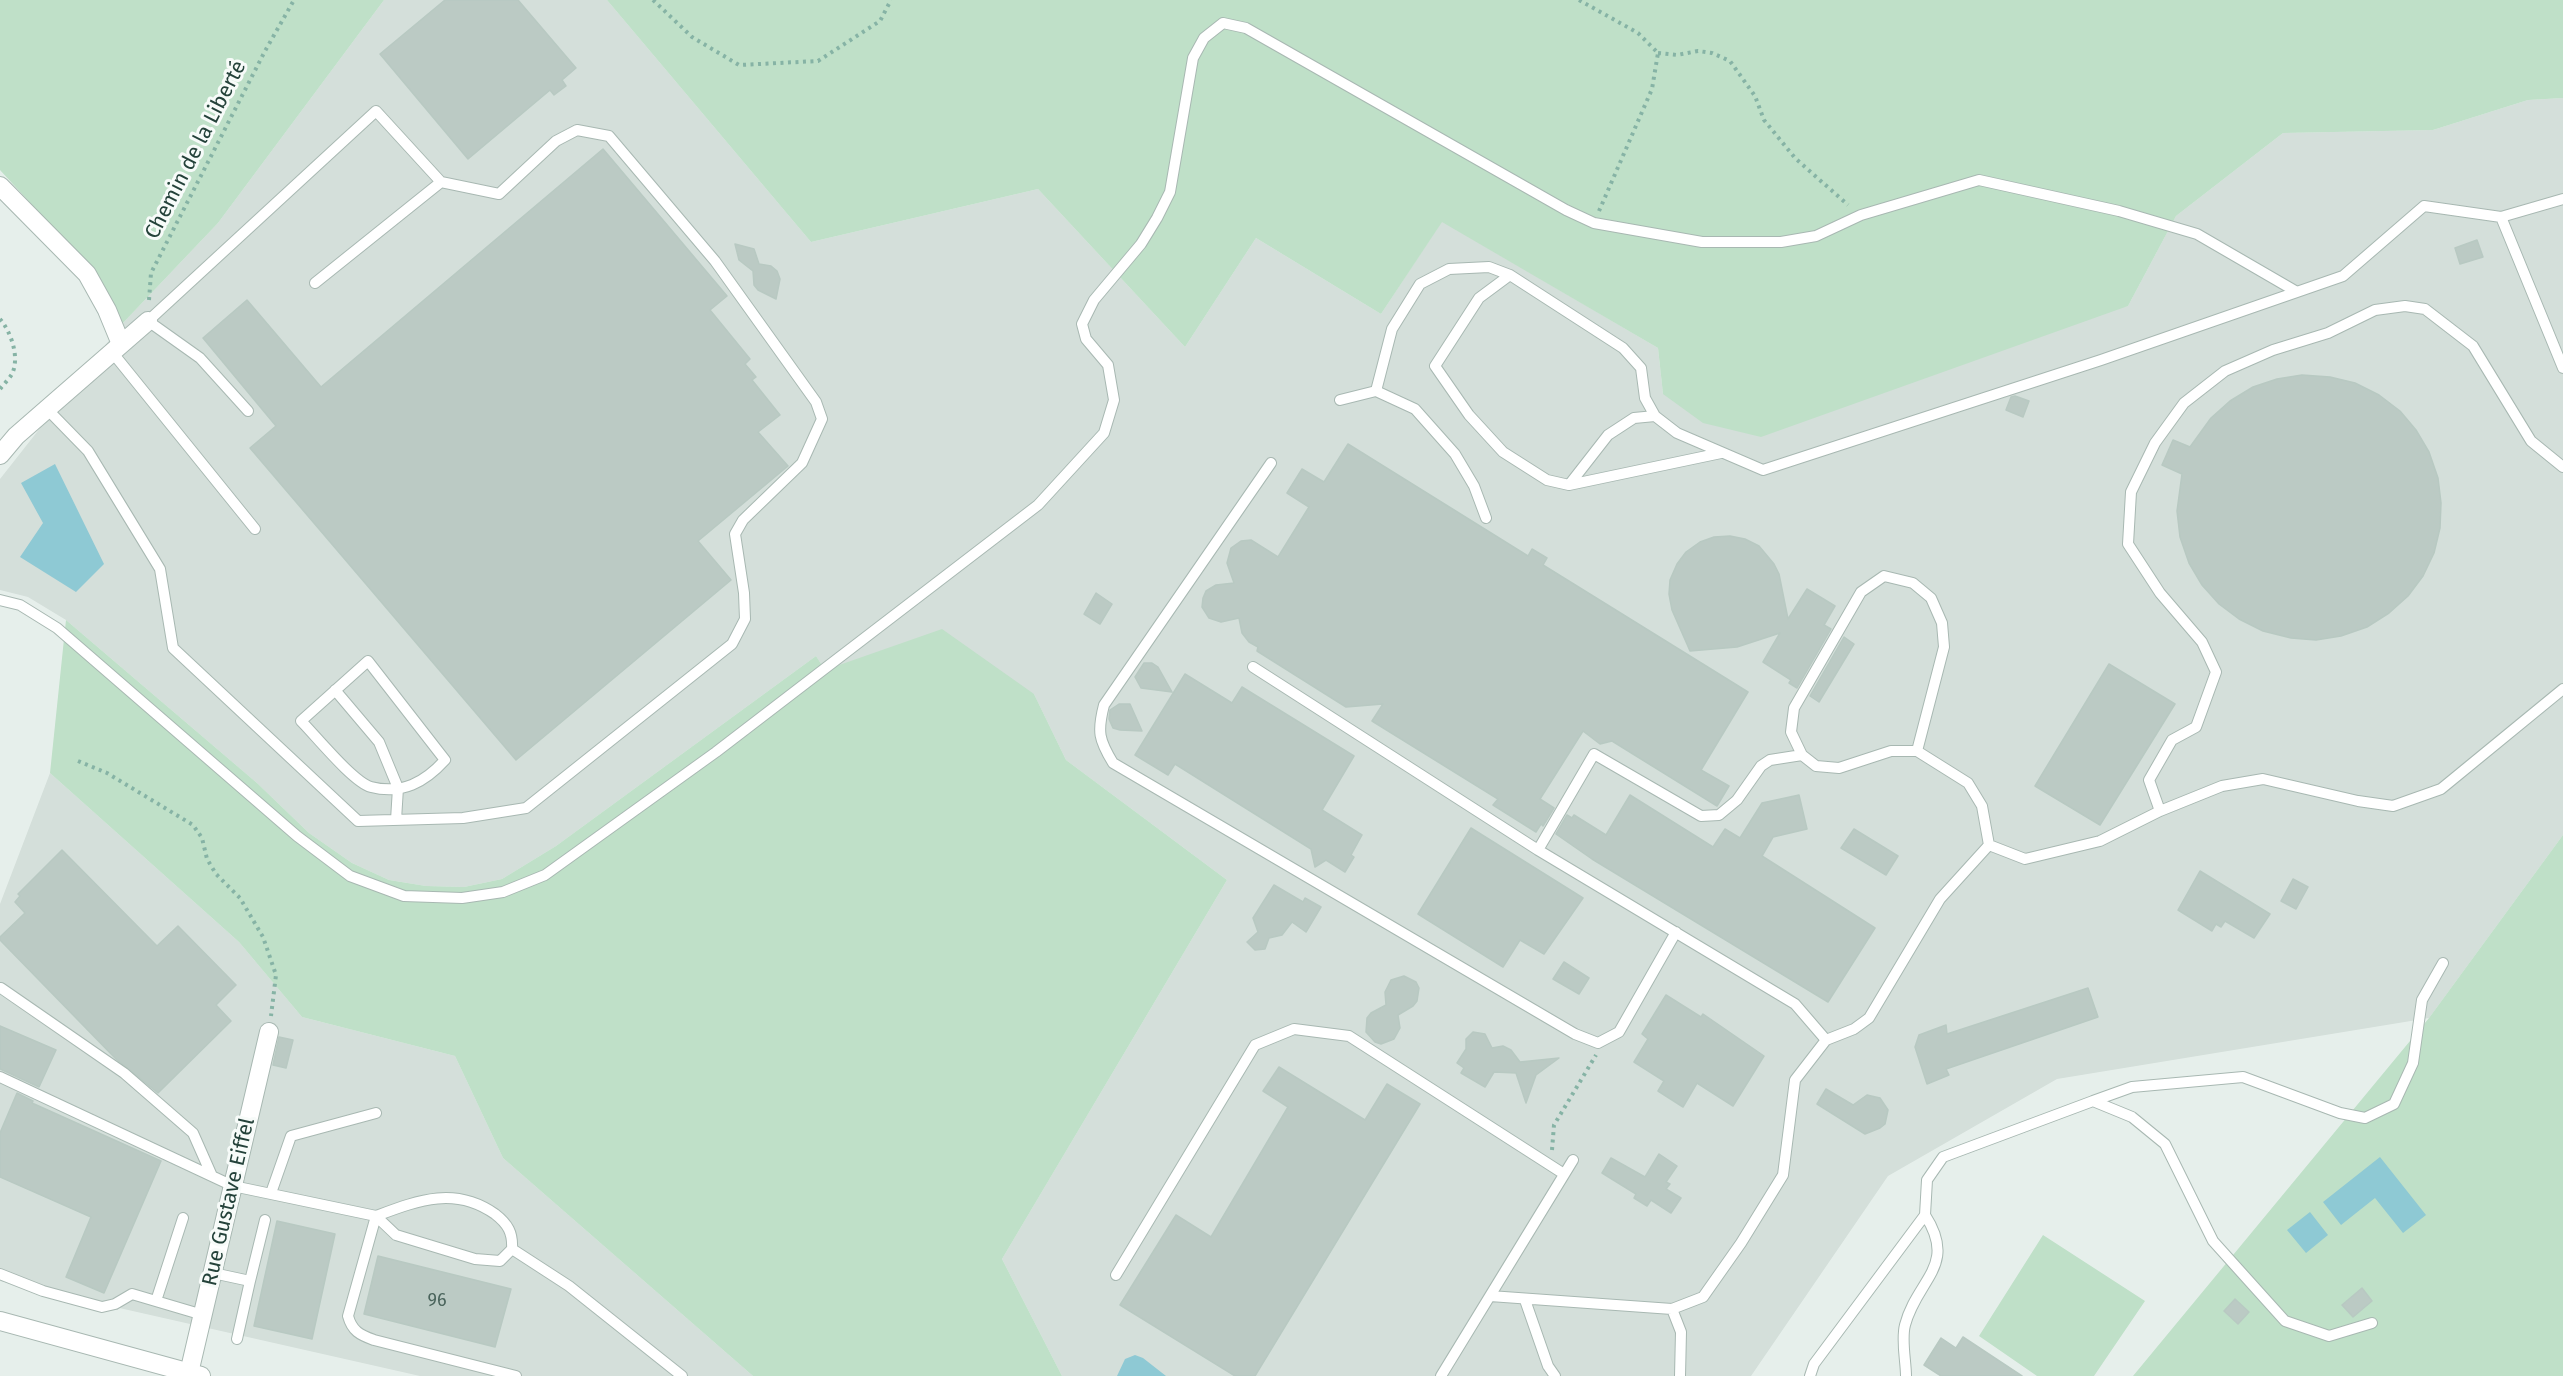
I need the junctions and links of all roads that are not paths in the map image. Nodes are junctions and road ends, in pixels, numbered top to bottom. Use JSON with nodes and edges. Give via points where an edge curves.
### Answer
{"nodes":[{"id":1,"x":441,"y":182,"type":"junction"},
{"id":2,"x":0,"y":186,"type":"edge"},
{"id":3,"x":2563,"y":199,"type":"edge"},
{"id":4,"x":2502,"y":217,"type":"junction"},
{"id":5,"x":1510,"y":275,"type":"junction"},
{"id":6,"x":315,"y":283,"type":"dead end"},
{"id":7,"x":2297,"y":292,"type":"junction"},
{"id":8,"x":148,"y":321,"type":"junction"},
{"id":9,"x":117,"y":348,"type":"junction"},
{"id":10,"x":2563,"y":368,"type":"edge"},
{"id":11,"x":1376,"y":391,"type":"junction"},
{"id":12,"x":1340,"y":400,"type":"dead end"},
{"id":13,"x":47,"y":409,"type":"junction"},
{"id":14,"x":248,"y":411,"type":"dead end"},
{"id":15,"x":1655,"y":416,"type":"junction"},
{"id":16,"x":1721,"y":453,"type":"junction"},
{"id":17,"x":0,"y":454,"type":"edge"},
{"id":18,"x":1271,"y":463,"type":"dead end"},
{"id":19,"x":2563,"y":467,"type":"edge"},
{"id":20,"x":1569,"y":484,"type":"junction"},
{"id":21,"x":1486,"y":518,"type":"dead end"},
{"id":22,"x":255,"y":529,"type":"dead end"},
{"id":23,"x":0,"y":600,"type":"edge"},
{"id":24,"x":1253,"y":667,"type":"dead end"},
{"id":25,"x":2563,"y":689,"type":"edge"},
{"id":26,"x":335,"y":690,"type":"junction"},
{"id":27,"x":1917,"y":751,"type":"junction"},
{"id":28,"x":1802,"y":754,"type":"junction"},
{"id":29,"x":398,"y":788,"type":"junction"},
{"id":30,"x":2160,"y":811,"type":"junction"},
{"id":31,"x":396,"y":820,"type":"junction"},
{"id":32,"x":1989,"y":844,"type":"junction"},
{"id":33,"x":1538,"y":850,"type":"junction"},
{"id":34,"x":1676,"y":932,"type":"junction"},
{"id":35,"x":2443,"y":963,"type":"dead end"},
{"id":36,"x":1,"y":987,"type":"edge"},
{"id":37,"x":269,"y":1032,"type":"road end"},
{"id":38,"x":1826,"y":1040,"type":"junction"},
{"id":39,"x":0,"y":1077,"type":"edge"},
{"id":40,"x":2093,"y":1101,"type":"junction"},
{"id":41,"x":376,"y":1113,"type":"dead end"},
{"id":42,"x":1573,"y":1160,"type":"dead end"},
{"id":43,"x":1564,"y":1174,"type":"junction"},
{"id":44,"x":212,"y":1176,"type":"junction"},
{"id":45,"x":233,"y":1185,"type":"junction"},
{"id":46,"x":271,"y":1193,"type":"junction"},
{"id":47,"x":1925,"y":1215,"type":"junction"},
{"id":48,"x":376,"y":1216,"type":"junction"},
{"id":49,"x":183,"y":1218,"type":"dead end"},
{"id":50,"x":265,"y":1220,"type":"dead end"},
{"id":51,"x":512,"y":1249,"type":"junction"},
{"id":52,"x":213,"y":1273,"type":"junction"},
{"id":53,"x":0,"y":1274,"type":"edge"},
{"id":54,"x":1116,"y":1275,"type":"dead end"},
{"id":55,"x":250,"y":1281,"type":"junction"},
{"id":56,"x":1490,"y":1296,"type":"junction"},
{"id":57,"x":1525,"y":1300,"type":"junction"},
{"id":58,"x":156,"y":1301,"type":"junction"},
{"id":59,"x":1672,"y":1309,"type":"junction"},
{"id":60,"x":203,"y":1315,"type":"junction"},
{"id":61,"x":0,"y":1321,"type":"edge"},
{"id":62,"x":2372,"y":1323,"type":"dead end"},
{"id":63,"x":237,"y":1339,"type":"dead end"},
{"id":64,"x":195,"y":1374,"type":"edge"},
{"id":65,"x":516,"y":1376,"type":"edge"},
{"id":66,"x":681,"y":1376,"type":"edge"},
{"id":67,"x":1441,"y":1376,"type":"edge"},
{"id":68,"x":1555,"y":1376,"type":"edge"},
{"id":69,"x":1680,"y":1376,"type":"edge"},
{"id":70,"x":1810,"y":1376,"type":"edge"},
{"id":71,"x":1906,"y":1376,"type":"edge"}],
"edges":[{"from":1,"to":6,"type":"lane"},
{"from":1,"to":8,"type":"lane","via":[[376,111]]},
{"from":1,"to":31,"type":"lane","via":[[499,194],[556,141],[577,130],[609,135],[715,261],[816,402],[822,419],[802,463],[743,520],[735,534],[745,619],[732,644],[526,808],[462,818]]},
{"from":2,"to":9,"type":"street","via":[[87,274],[107,310]]},
{"from":3,"to":4,"type":"lane"},
{"from":4,"to":7,"type":"lane","via":[[2424,206],[2343,276]]},
{"from":4,"to":10,"type":"lane"},
{"from":5,"to":11,"type":"lane","via":[[1489,267],[1449,269],[1420,284],[1392,329]]},
{"from":5,"to":15,"type":"lane","via":[[1623,348],[1641,368],[1645,398]]},
{"from":5,"to":20,"type":"lane","via":[[1479,298],[1435,366],[1469,415],[1503,452],[1547,480]]},
{"from":7,"to":16,"type":"lane","via":[[1764,470]]},
{"from":7,"to":23,"type":"lane","via":[[2197,234],[2119,211],[1979,180],[1861,215],[1816,236],[1781,242],[1702,242],[1594,223],[1246,28],[1223,22],[1204,38],[1194,58],[1170,192],[1141,244],[1094,300],[1082,324],[1086,339],[1108,364],[1114,400],[1104,433],[1038,505],[716,752],[545,875],[503,892],[462,898],[404,896],[350,876],[297,836],[57,628],[20,604]]},
{"from":8,"to":9,"type":"street"},
{"from":8,"to":14,"type":"lane","via":[[200,358]]},
{"from":9,"to":13,"type":"street"},
{"from":9,"to":22,"type":"lane"},
{"from":11,"to":12,"type":"lane"},
{"from":11,"to":21,"type":"lane","via":[[1415,409],[1455,454],[1474,486]]},
{"from":13,"to":17,"type":"street"},
{"from":13,"to":31,"type":"lane","via":[[88,451],[160,569],[173,648],[358,822]]},
{"from":15,"to":16,"type":"lane","via":[[1677,433]]},
{"from":15,"to":20,"type":"lane","via":[[1634,418],[1608,435]]},
{"from":16,"to":20,"type":"lane"},
{"from":18,"to":34,"type":"lane","via":[[1104,705],[1098,727],[1102,745],[1113,763],[1575,1034],[1598,1043],[1619,1032]]},
{"from":19,"to":30,"type":"lane","via":[[2531,441],[2473,346],[2424,309],[2404,306],[2375,310],[2328,333],[2273,350],[2225,371],[2184,403],[2155,443],[2131,492],[2128,544],[2160,593],[2202,642],[2216,672],[2196,727],[2172,740],[2149,780]]},
{"from":24,"to":33,"type":"lane"},
{"from":25,"to":30,"type":"lane","via":[[2441,789],[2393,806],[2263,778],[2222,786]]},
{"from":26,"to":29,"type":"lane","via":[[379,742]]},
{"from":26,"to":29,"type":"lane","via":[[301,720],[356,778],[371,787]]},
{"from":26,"to":29,"type":"lane","via":[[368,660],[445,760],[419,784]]},
{"from":27,"to":28,"type":"lane","via":[[1891,751],[1839,768],[1816,766]]},
{"from":27,"to":28,"type":"lane","via":[[1944,647],[1942,622],[1931,598],[1913,583],[1884,576],[1861,592],[1794,708],[1791,732]]},
{"from":27,"to":32,"type":"lane","via":[[1968,783],[1982,806]]},
{"from":28,"to":33,"type":"lane","via":[[1770,760],[1719,815],[1701,816],[1594,754]]},
{"from":29,"to":31,"type":"lane"},
{"from":30,"to":32,"type":"lane","via":[[2100,841],[2025,859]]},
{"from":32,"to":38,"type":"lane","via":[[1940,899],[1869,1018]]},
{"from":33,"to":34,"type":"lane"},
{"from":34,"to":38,"type":"lane","via":[[1795,1004]]},
{"from":35,"to":40,"type":"lane","via":[[2422,1000],[2413,1063],[2394,1104],[2365,1118],[2340,1113],[2243,1077],[2132,1087]]},
{"from":36,"to":44,"type":"lane","via":[[124,1073],[193,1133]]},
{"from":37,"to":45,"type":"street","name":"Rue Gustave Eiffel"},
{"from":38,"to":59,"type":"lane","via":[[1795,1080],[1783,1175],[1703,1297]]},
{"from":39,"to":44,"type":"lane"},
{"from":40,"to":47,"type":"lane","via":[[1943,1157],[1927,1180]]},
{"from":40,"to":62,"type":"lane","via":[[2132,1117],[2165,1144],[2213,1241],[2284,1321],[2329,1336]]},
{"from":41,"to":46,"type":"lane","via":[[291,1136]]},
{"from":42,"to":43,"type":"lane"},
{"from":43,"to":54,"type":"lane","via":[[1348,1036],[1294,1029],[1255,1045]]},
{"from":43,"to":56,"type":"lane"},
{"from":44,"to":45,"type":"lane"},
{"from":45,"to":46,"type":"lane"},
{"from":45,"to":52,"type":"street","name":"Rue Gustave Eiffel"},
{"from":46,"to":48,"type":"lane"},
{"from":47,"to":70,"type":"lane","via":[[1814,1364]]},
{"from":47,"to":71,"type":"lane","via":[[1936,1233],[1938,1261],[1904,1326]]},
{"from":48,"to":51,"type":"lane","via":[[396,1235],[475,1258],[500,1261]]},
{"from":48,"to":51,"type":"lane","via":[[446,1197],[478,1202],[503,1220],[513,1234]]},
{"from":48,"to":65,"type":"lane","via":[[348,1316],[350,1326],[375,1340]]},
{"from":49,"to":58,"type":"lane"},
{"from":50,"to":55,"type":"lane"},
{"from":51,"to":66,"type":"lane","via":[[569,1286]]},
{"from":52,"to":55,"type":"lane"},
{"from":52,"to":60,"type":"street","name":"Rue Gustave Eiffel"},
{"from":53,"to":58,"type":"lane","via":[[102,1307],[132,1294]]},
{"from":55,"to":63,"type":"lane"},
{"from":56,"to":57,"type":"lane"},
{"from":56,"to":67,"type":"lane"},
{"from":57,"to":59,"type":"lane"},
{"from":57,"to":68,"type":"lane"},
{"from":58,"to":60,"type":"lane"},
{"from":59,"to":69,"type":"lane","via":[[1681,1332]]},
{"from":60,"to":64,"type":"street","name":"Rue Gustave Eiffel"},
{"from":61,"to":64,"type":"street"}]}
